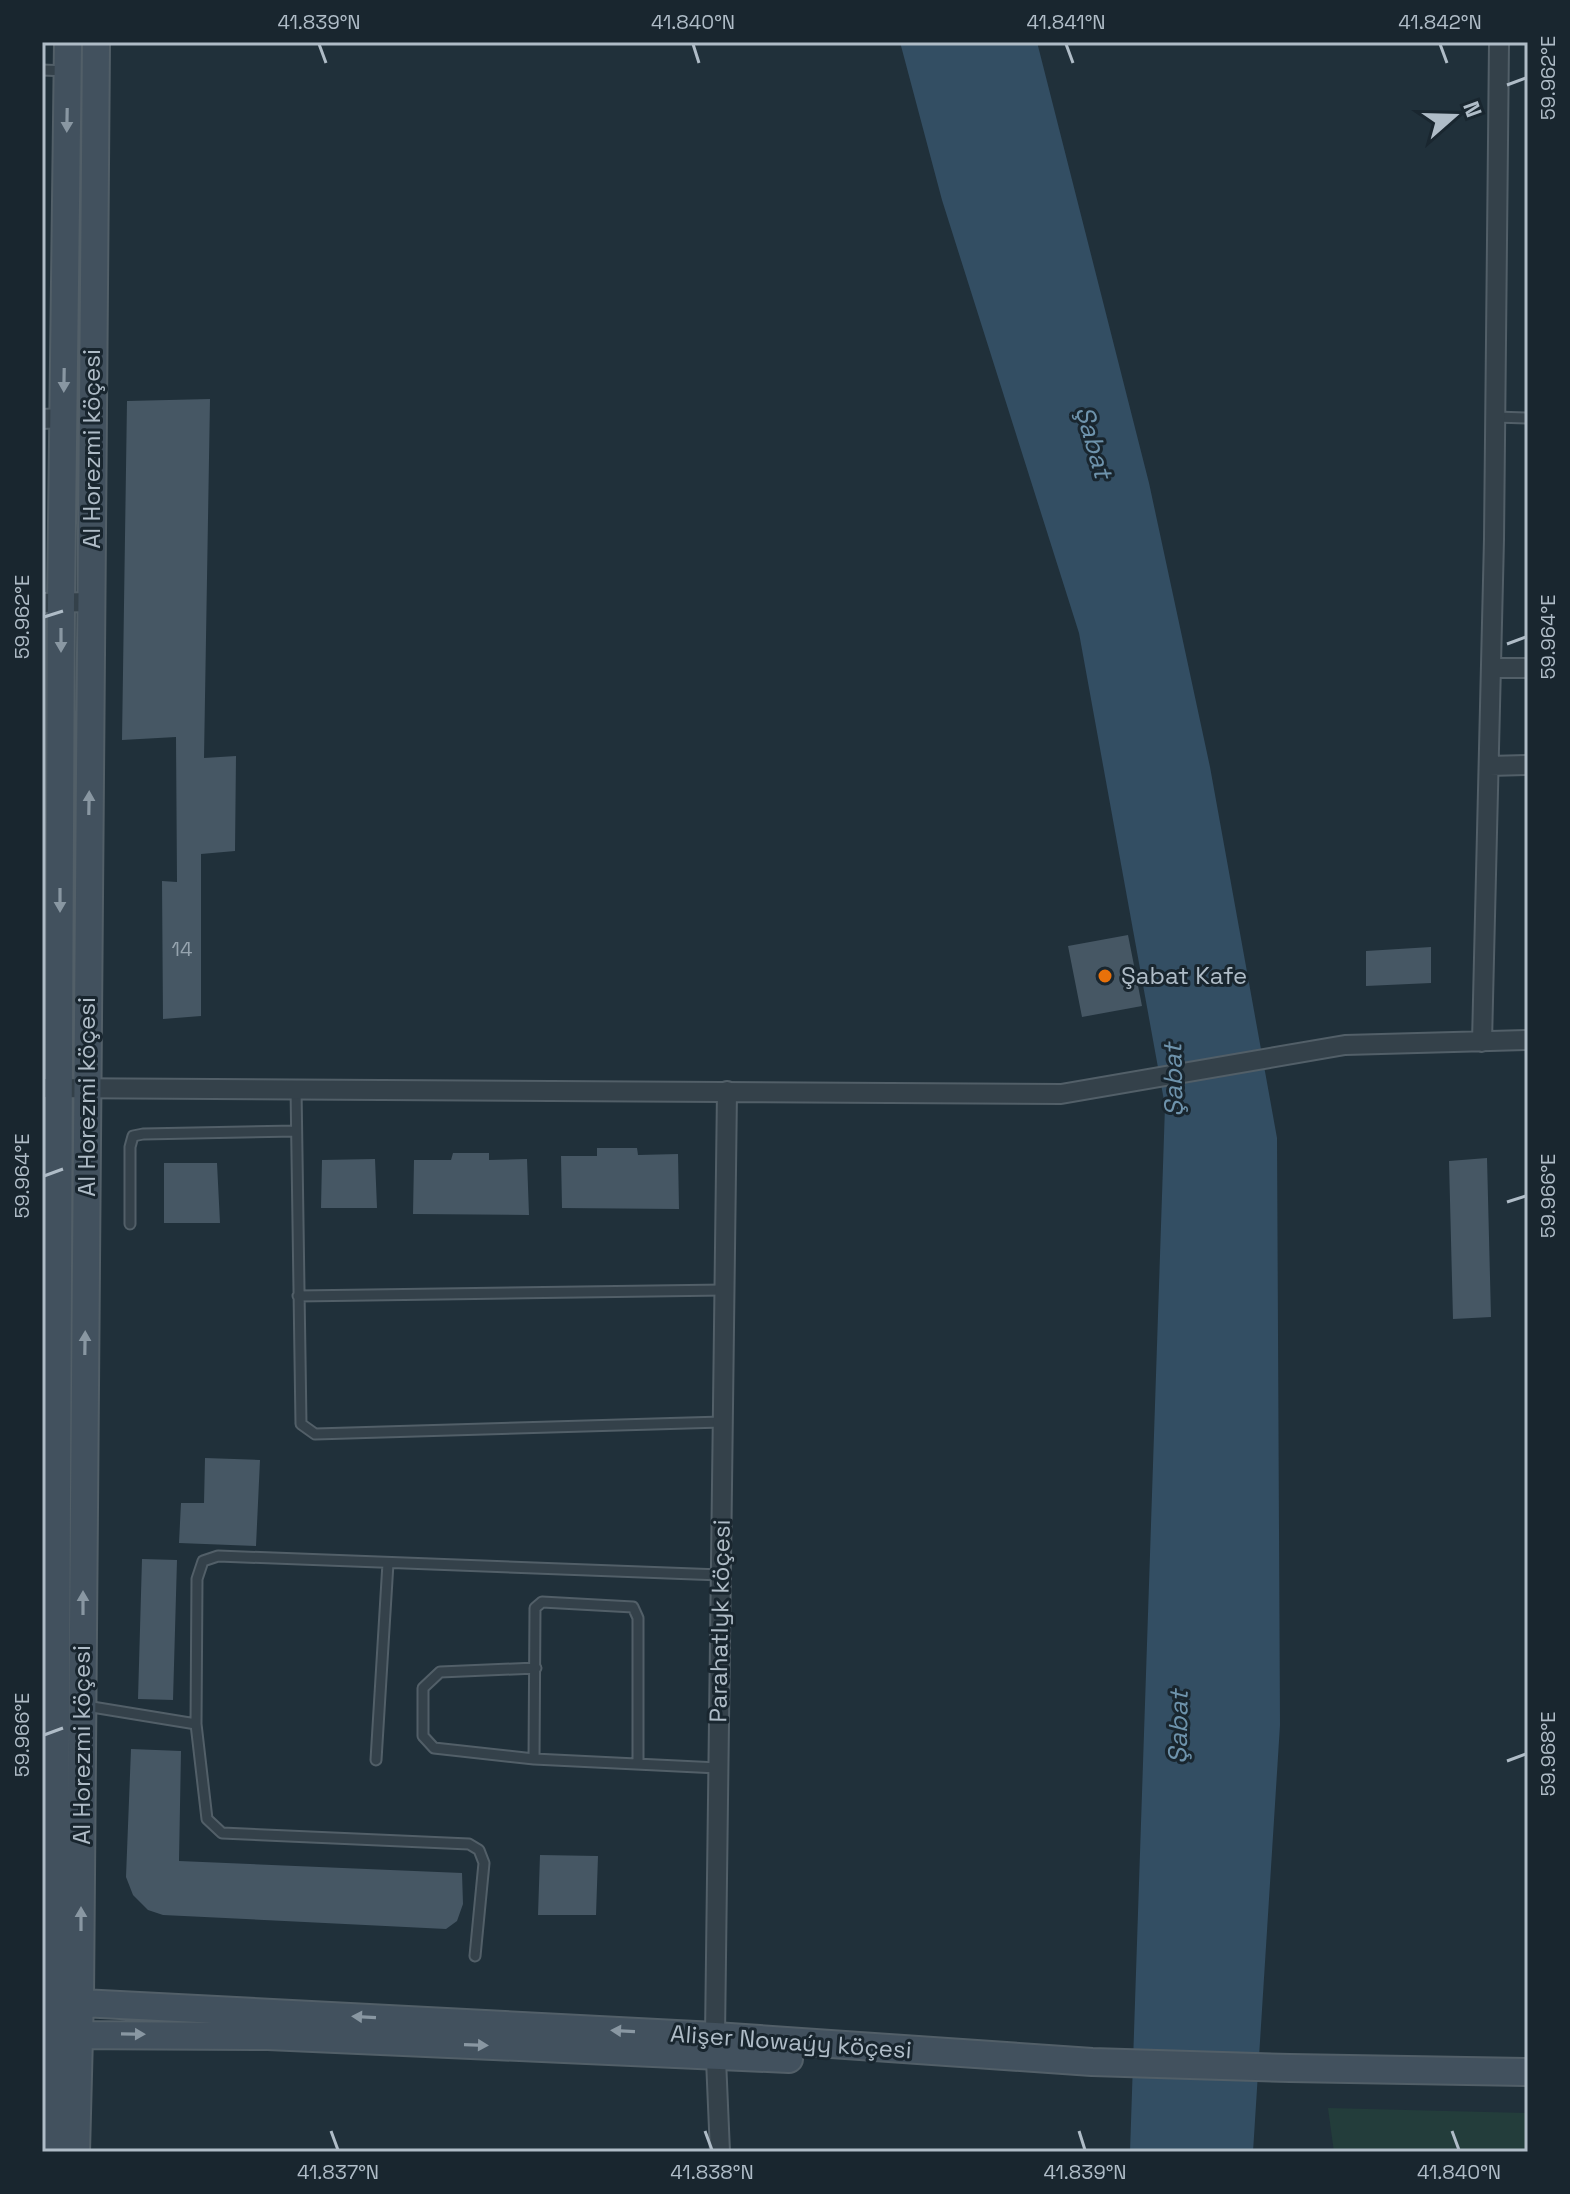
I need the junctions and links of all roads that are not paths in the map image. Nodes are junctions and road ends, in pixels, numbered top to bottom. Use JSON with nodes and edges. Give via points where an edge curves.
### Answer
{"nodes":[{"id":1,"x":68,"y":42,"type":"edge"},
{"id":2,"x":96,"y":42,"type":"edge"},
{"id":3,"x":1499,"y":42,"type":"edge"},
{"id":4,"x":55,"y":71,"type":"edge"},
{"id":5,"x":1496,"y":417,"type":"junction"},
{"id":6,"x":1528,"y":418,"type":"edge"},
{"id":7,"x":53,"y":419,"type":"edge"},
{"id":8,"x":91,"y":602,"type":"junction"},
{"id":9,"x":51,"y":603,"type":"edge"},
{"id":10,"x":1491,"y":668,"type":"junction"},
{"id":11,"x":1528,"y":668,"type":"edge"},
{"id":12,"x":1528,"y":765,"type":"edge"},
{"id":13,"x":1489,"y":766,"type":"junction"},
{"id":14,"x":1528,"y":1040,"type":"edge"},
{"id":15,"x":1482,"y":1042,"type":"junction"},
{"id":16,"x":51,"y":1087,"type":"edge"},
{"id":17,"x":88,"y":1087,"type":"junction"},
{"id":18,"x":296,"y":1088,"type":"junction"},
{"id":19,"x":727,"y":1091,"type":"junction"},
{"id":20,"x":296,"y":1131,"type":"junction"},
{"id":21,"x":130,"y":1224,"type":"dead end"},
{"id":22,"x":724,"y":1290,"type":"junction"},
{"id":23,"x":298,"y":1296,"type":"junction"},
{"id":24,"x":722,"y":1422,"type":"junction"},
{"id":25,"x":50,"y":1476,"type":"edge"},
{"id":26,"x":388,"y":1563,"type":"junction"},
{"id":27,"x":721,"y":1575,"type":"junction"},
{"id":28,"x":536,"y":1668,"type":"junction"},
{"id":29,"x":82,"y":1706,"type":"junction"},
{"id":30,"x":196,"y":1724,"type":"junction"},
{"id":31,"x":534,"y":1759,"type":"junction"},
{"id":32,"x":376,"y":1760,"type":"dead end"},
{"id":33,"x":638,"y":1764,"type":"junction"},
{"id":34,"x":718,"y":1768,"type":"junction"},
{"id":35,"x":49,"y":1805,"type":"edge"},
{"id":36,"x":475,"y":1956,"type":"dead end"},
{"id":37,"x":67,"y":2002,"type":"junction"},
{"id":38,"x":66,"y":2035,"type":"junction"},
{"id":39,"x":715,"y":2045,"type":"junction"},
{"id":40,"x":1528,"y":2072,"type":"edge"},
{"id":41,"x":1290,"y":2075,"type":"junction"},
{"id":42,"x":1528,"y":2088,"type":"edge"},
{"id":43,"x":54,"y":2152,"type":"edge"},
{"id":44,"x":76,"y":2152,"type":"edge"},
{"id":45,"x":720,"y":2152,"type":"edge"}],
"edges":[{"from":1,"to":4,"type":"street","name":"Al Horezmi köçesi"},
{"from":2,"to":8,"type":"street","name":"Al Horezmi köçesi"},
{"from":3,"to":5,"type":"street"},
{"from":4,"to":7,"type":"street","name":"Al Horezmi köçesi","one_way":true},
{"from":5,"to":6,"type":"lane"},
{"from":5,"to":10,"type":"street"},
{"from":7,"to":9,"type":"street","name":"Al Horezmi köçesi"},
{"from":8,"to":9,"type":"street"},
{"from":17,"to":8,"type":"street","name":"Al Horezmi köçesi","one_way":true},
{"from":9,"to":16,"type":"street","name":"Al Horezmi köçesi","one_way":true},
{"from":10,"to":11,"type":"street"},
{"from":10,"to":13,"type":"street"},
{"from":12,"to":13,"type":"street"},
{"from":13,"to":15,"type":"street"},
{"from":14,"to":15,"type":"street"},
{"from":15,"to":19,"type":"street","via":[[1345,1045],[1061,1094]]},
{"from":16,"to":17,"type":"street"},
{"from":16,"to":25,"type":"street","name":"Al Horezmi köçesi"},
{"from":17,"to":18,"type":"street"},
{"from":29,"to":17,"type":"street","name":"Al Horezmi köçesi","one_way":true},
{"from":18,"to":19,"type":"street"},
{"from":18,"to":20,"type":"lane"},
{"from":19,"to":22,"type":"street","name":"Parahatlyk köçesi"},
{"from":20,"to":21,"type":"lane","via":[[133,1136]]},
{"from":20,"to":23,"type":"lane"},
{"from":22,"to":23,"type":"lane"},
{"from":22,"to":24,"type":"street","name":"Parahatlyk köçesi"},
{"from":23,"to":24,"type":"lane","via":[[301,1424],[315,1434]]},
{"from":24,"to":27,"type":"street","name":"Parahatlyk köçesi"},
{"from":25,"to":35,"type":"street","name":"Al Horezmi köçesi"},
{"from":26,"to":27,"type":"lane"},
{"from":26,"to":30,"type":"lane","via":[[218,1556],[203,1561],[197,1579]]},
{"from":26,"to":32,"type":"lane"},
{"from":27,"to":34,"type":"street","name":"Parahatlyk köçesi"},
{"from":28,"to":31,"type":"lane"},
{"from":28,"to":31,"type":"lane","via":[[440,1672],[423,1688],[423,1736],[434,1748]]},
{"from":28,"to":33,"type":"lane","via":[[535,1608],[542,1602],[633,1607],[638,1618]]},
{"from":29,"to":30,"type":"lane"},
{"from":37,"to":29,"type":"street","name":"Al Horezmi köçesi","one_way":true},
{"from":30,"to":36,"type":"lane","via":[[207,1819],[222,1833],[469,1844],[479,1850],[484,1863]]},
{"from":31,"to":33,"type":"lane"},
{"from":33,"to":34,"type":"lane"},
{"from":34,"to":39,"type":"street","name":"Parahatlyk köçesi"},
{"from":35,"to":37,"type":"street","name":"Al Horezmi köçesi"},
{"from":37,"to":38,"type":"street","name":"Al Horezmi köçesi"},
{"from":39,"to":37,"type":"street","name":"Alişer Nowaýy köçesi","one_way":true},
{"from":38,"to":39,"type":"street","name":"Alişer Nowaýy köçesi","one_way":true},
{"from":38,"to":43,"type":"street","name":"Al Horezmi köçesi"},
{"from":38,"to":44,"type":"street","name":"Al Horezmi köçesi"},
{"from":39,"to":41,"type":"street","name":"Alişer Nowaýy köçesi","via":[[1092,2069]]},
{"from":39,"to":45,"type":"street","name":"Parahatlyk köçesi"},
{"from":40,"to":41,"type":"street","name":"Alişer Nowaýy köçesi"},
{"from":41,"to":42,"type":"street","name":"Alişer Nowaýy köçesi"}]}
